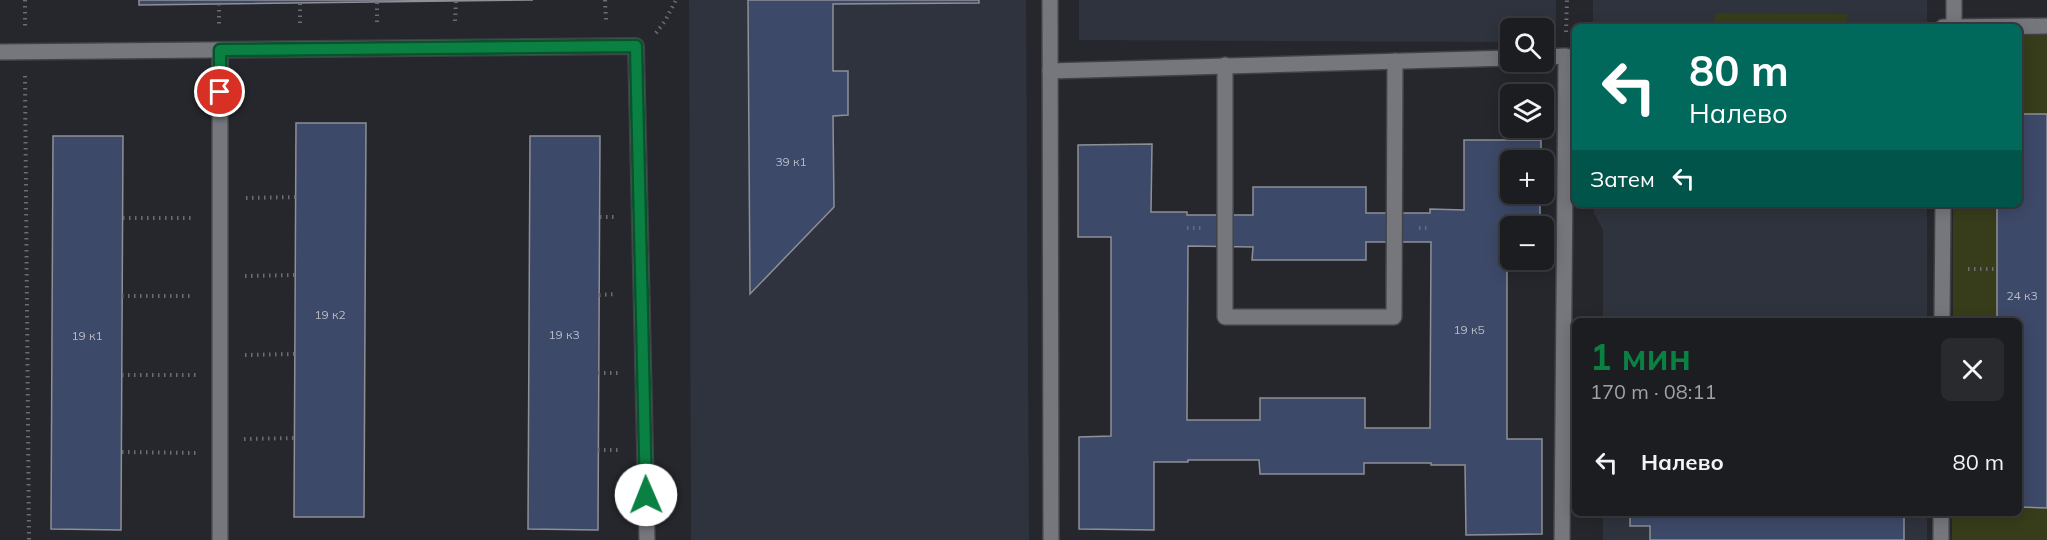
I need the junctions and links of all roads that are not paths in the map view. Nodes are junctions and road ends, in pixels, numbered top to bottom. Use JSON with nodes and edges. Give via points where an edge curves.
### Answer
{"nodes":[{"id":1,"x":1050,"y":0,"type":"edge"},
{"id":2,"x":1954,"y":0,"type":"edge"},
{"id":3,"x":1954,"y":24,"type":"edge"},
{"id":4,"x":2022,"y":26,"type":"edge"},
{"id":5,"x":2047,"y":26,"type":"edge"},
{"id":6,"x":220,"y":50,"type":"junction"},
{"id":7,"x":0,"y":52,"type":"edge"},
{"id":8,"x":1554,"y":57,"type":"edge"},
{"id":9,"x":1500,"y":58,"type":"edge"},
{"id":10,"x":1395,"y":61,"type":"junction"},
{"id":11,"x":1225,"y":65,"type":"junction"},
{"id":12,"x":1050,"y":71,"type":"junction"},
{"id":13,"x":1942,"y":207,"type":"edge"},
{"id":14,"x":1942,"y":318,"type":"edge"},
{"id":15,"x":1941,"y":516,"type":"edge"},
{"id":16,"x":220,"y":540,"type":"edge"},
{"id":17,"x":646,"y":540,"type":"edge"},
{"id":18,"x":1052,"y":540,"type":"edge"},
{"id":19,"x":1562,"y":540,"type":"edge"},
{"id":20,"x":1941,"y":540,"type":"edge"}],
"edges":[{"from":1,"to":12,"type":"lane"},
{"from":2,"to":3,"type":"lane"},
{"from":4,"to":5,"type":"lane"},
{"from":6,"to":7,"type":"lane"},
{"from":6,"to":16,"type":"lane"},
{"from":6,"to":17,"type":"lane","via":[[636,46]]},
{"from":8,"to":19,"type":"lane","via":[[1566,56]]},
{"from":9,"to":10,"type":"lane"},
{"from":10,"to":11,"type":"lane"},
{"from":10,"to":11,"type":"lane","via":[[1394,317],[1225,317]]},
{"from":11,"to":12,"type":"lane"},
{"from":12,"to":18,"type":"lane"},
{"from":13,"to":14,"type":"lane"},
{"from":15,"to":20,"type":"lane"}]}
